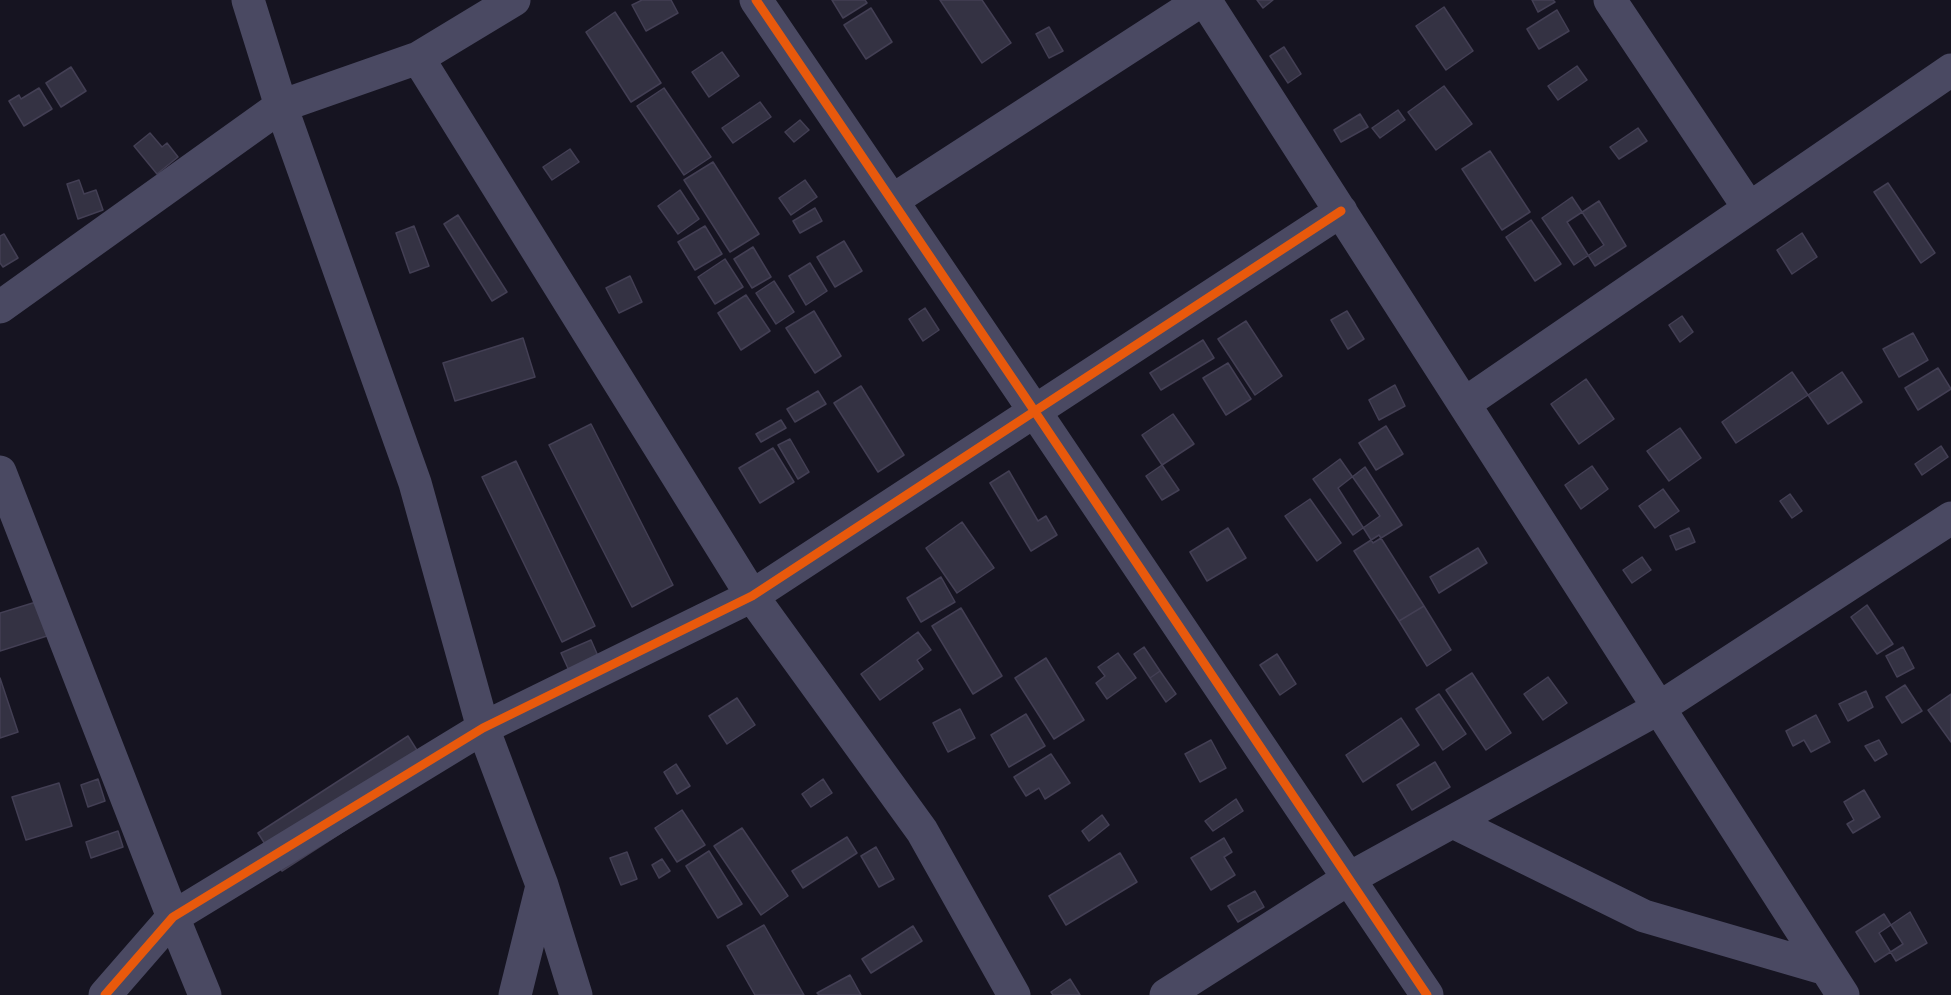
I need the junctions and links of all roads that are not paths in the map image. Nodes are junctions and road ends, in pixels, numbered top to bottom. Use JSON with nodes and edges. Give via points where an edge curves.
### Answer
{"nodes":[{"id":1,"x":248,"y":0,"type":"edge"},
{"id":2,"x":514,"y":0,"type":"edge"},
{"id":3,"x":756,"y":0,"type":"edge"},
{"id":4,"x":1204,"y":0,"type":"edge"},
{"id":5,"x":1610,"y":0,"type":"edge"},
{"id":6,"x":418,"y":58,"type":"junction"},
{"id":7,"x":1951,"y":70,"type":"edge"},
{"id":8,"x":281,"y":106,"type":"junction"},
{"id":9,"x":893,"y":201,"type":"junction"},
{"id":10,"x":1749,"y":208,"type":"junction"},
{"id":11,"x":1341,"y":211,"type":"junction"},
{"id":12,"x":0,"y":307,"type":"edge"},
{"id":13,"x":1464,"y":404,"type":"junction"},
{"id":14,"x":1033,"y":411,"type":"junction"},
{"id":15,"x":0,"y":472,"type":"edge"},
{"id":16,"x":1951,"y":518,"type":"edge"},
{"id":17,"x":752,"y":596,"type":"junction"},
{"id":18,"x":1659,"y":708,"type":"junction"},
{"id":19,"x":483,"y":728,"type":"junction"},
{"id":20,"x":1452,"y":822,"type":"junction"},
{"id":21,"x":1348,"y":879,"type":"junction"},
{"id":22,"x":542,"y":885,"type":"junction"},
{"id":23,"x":173,"y":917,"type":"junction"},
{"id":24,"x":1835,"y":982,"type":"edge"},
{"id":25,"x":105,"y":995,"type":"edge"},
{"id":26,"x":206,"y":995,"type":"edge"},
{"id":27,"x":515,"y":995,"type":"edge"},
{"id":28,"x":576,"y":995,"type":"edge"},
{"id":29,"x":1014,"y":995,"type":"edge"},
{"id":30,"x":1166,"y":995,"type":"edge"},
{"id":31,"x":1427,"y":995,"type":"edge"}],
"edges":[{"from":1,"to":8,"type":"street"},
{"from":2,"to":6,"type":"street"},
{"from":3,"to":9,"type":"street"},
{"from":4,"to":9,"type":"street"},
{"from":4,"to":11,"type":"street"},
{"from":5,"to":10,"type":"street"},
{"from":6,"to":8,"type":"street"},
{"from":6,"to":17,"type":"street"},
{"from":7,"to":10,"type":"street"},
{"from":8,"to":12,"type":"street"},
{"from":8,"to":19,"type":"street","via":[[415,483]]},
{"from":9,"to":14,"type":"street"},
{"from":10,"to":13,"type":"street"},
{"from":11,"to":13,"type":"street"},
{"from":11,"to":14,"type":"street"},
{"from":13,"to":18,"type":"street"},
{"from":14,"to":17,"type":"street"},
{"from":14,"to":21,"type":"street"},
{"from":15,"to":23,"type":"street"},
{"from":16,"to":18,"type":"street"},
{"from":17,"to":19,"type":"street"},
{"from":17,"to":29,"type":"street","via":[[922,831]]},
{"from":18,"to":20,"type":"street"},
{"from":18,"to":24,"type":"street"},
{"from":19,"to":22,"type":"street"},
{"from":19,"to":23,"type":"street"},
{"from":20,"to":21,"type":"street"},
{"from":20,"to":24,"type":"street","via":[[1644,916]]},
{"from":21,"to":30,"type":"street"},
{"from":21,"to":31,"type":"street"},
{"from":22,"to":27,"type":"street"},
{"from":22,"to":28,"type":"street"},
{"from":23,"to":25,"type":"street"},
{"from":23,"to":26,"type":"street"}]}
